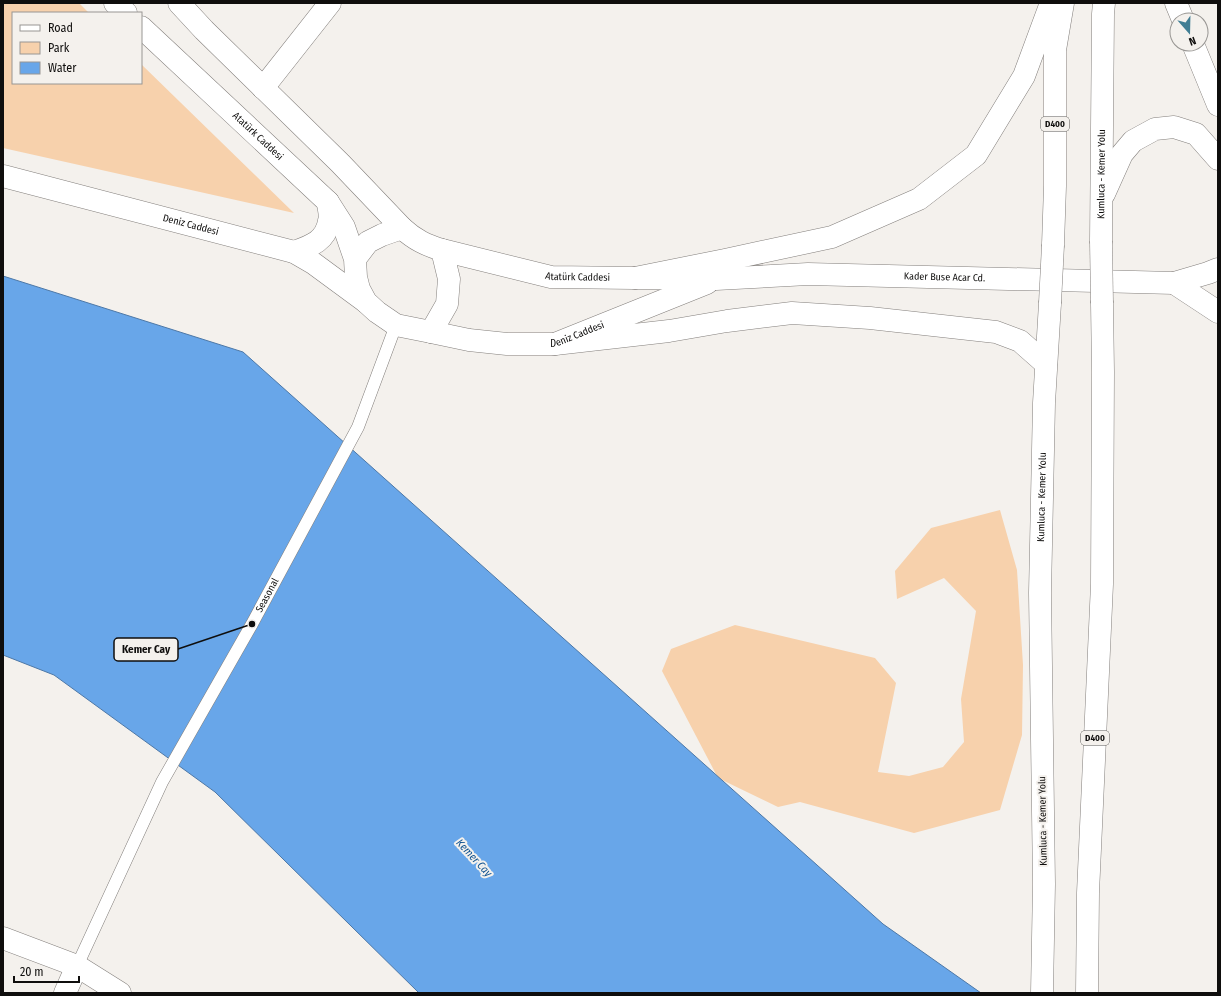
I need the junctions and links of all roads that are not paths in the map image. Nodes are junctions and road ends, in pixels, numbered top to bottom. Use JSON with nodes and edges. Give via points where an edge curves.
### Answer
{"nodes":[{"id":1,"x":115,"y":3,"type":"edge"},
{"id":2,"x":179,"y":3,"type":"edge"},
{"id":3,"x":330,"y":3,"type":"edge"},
{"id":4,"x":1051,"y":3,"type":"edge"},
{"id":5,"x":1063,"y":3,"type":"edge"},
{"id":6,"x":1104,"y":3,"type":"edge"},
{"id":7,"x":125,"y":12,"type":"edge"},
{"id":8,"x":142,"y":28,"type":"edge"},
{"id":9,"x":1196,"y":52,"type":"edge"},
{"id":10,"x":263,"y":88,"type":"junction"},
{"id":11,"x":1218,"y":105,"type":"edge"},
{"id":12,"x":1218,"y":159,"type":"edge"},
{"id":13,"x":3,"y":176,"type":"edge"},
{"id":14,"x":328,"y":202,"type":"junction"},
{"id":15,"x":1101,"y":203,"type":"junction"},
{"id":16,"x":402,"y":228,"type":"junction"},
{"id":17,"x":442,"y":250,"type":"junction"},
{"id":18,"x":294,"y":252,"type":"junction"},
{"id":19,"x":355,"y":259,"type":"junction"},
{"id":20,"x":1218,"y":269,"type":"edge"},
{"id":21,"x":635,"y":278,"type":"junction"},
{"id":22,"x":716,"y":279,"type":"junction"},
{"id":23,"x":1174,"y":283,"type":"junction"},
{"id":24,"x":366,"y":302,"type":"junction"},
{"id":25,"x":1218,"y":312,"type":"edge"},
{"id":26,"x":396,"y":325,"type":"junction"},
{"id":27,"x":431,"y":332,"type":"junction"},
{"id":28,"x":555,"y":344,"type":"junction"},
{"id":29,"x":1046,"y":364,"type":"junction"},
{"id":30,"x":3,"y":938,"type":"edge"},
{"id":31,"x":77,"y":966,"type":"junction"},
{"id":32,"x":65,"y":993,"type":"edge"},
{"id":33,"x":120,"y":993,"type":"edge"},
{"id":34,"x":1042,"y":993,"type":"edge"},
{"id":35,"x":1087,"y":993,"type":"edge"}],
"edges":[{"from":1,"to":7,"type":"main road"},
{"from":2,"to":10,"type":"main road"},
{"from":3,"to":10,"type":"main road"},
{"from":4,"to":21,"type":"main road","via":[[1024,76],[976,155],[919,199],[832,237]]},
{"from":5,"to":29,"type":"main road","name":"Kumluca - Kemer Yolu","number":"D400","bridge":true,"via":[[1055,50],[1055,186]]},
{"from":6,"to":15,"type":"main road","name":"Kumluca - Kemer Yolu","number":"D400"},
{"from":8,"to":14,"type":"main road","name":"Atatürk Caddesi"},
{"from":9,"to":11,"type":"main road"},
{"from":10,"to":16,"type":"main road","via":[[340,162]]},
{"from":12,"to":15,"type":"main road","via":[[1196,134],[1174,127],[1155,129],[1134,141],[1122,154]]},
{"from":13,"to":18,"type":"main road","name":"Deniz Caddesi"},
{"from":14,"to":18,"type":"main road","via":[[330,220],[326,231],[311,246]]},
{"from":14,"to":19,"type":"main road","name":"Atatürk Caddesi","via":[[344,227]]},
{"from":15,"to":35,"type":"main road","name":"Kumluca - Kemer Yolu","number":"D400","bridge":true,"via":[[1102,584],[1088,893]]},
{"from":16,"to":17,"type":"main road","via":[[427,246]]},
{"from":16,"to":19,"type":"main road","via":[[368,242]]},
{"from":17,"to":21,"type":"main road","name":"Atatürk Caddesi","via":[[551,277]]},
{"from":17,"to":27,"type":"main road","via":[[449,279],[447,304]]},
{"from":18,"to":24,"type":"main road","name":"Deniz Caddesi"},
{"from":19,"to":24,"type":"main road","via":[[359,289]]},
{"from":20,"to":23,"type":"main road","name":"Kader Buse Acar Cd."},
{"from":21,"to":22,"type":"main road","name":"Atatürk Caddesi"},
{"from":22,"to":23,"type":"main road","name":"Kader Buse Acar Cd.","via":[[808,274]]},
{"from":22,"to":28,"type":"main road","name":"Deniz Caddesi"},
{"from":23,"to":25,"type":"main road"},
{"from":24,"to":26,"type":"main road"},
{"from":26,"to":27,"type":"main road"},
{"from":26,"to":31,"type":"lane","name":"Seasonal","via":[[358,427],[252,624],[162,782]]},
{"from":27,"to":28,"type":"main road","name":"Deniz Caddesi","via":[[507,344]]},
{"from":28,"to":29,"type":"main road","via":[[669,332],[792,313],[870,318],[996,332],[1020,341]]},
{"from":29,"to":34,"type":"main road","name":"Kumluca - Kemer Yolu","number":"D400","via":[[1040,592],[1044,884]]},
{"from":30,"to":31,"type":"main road"},
{"from":31,"to":32,"type":"main road"},
{"from":31,"to":33,"type":"main road"}]}
